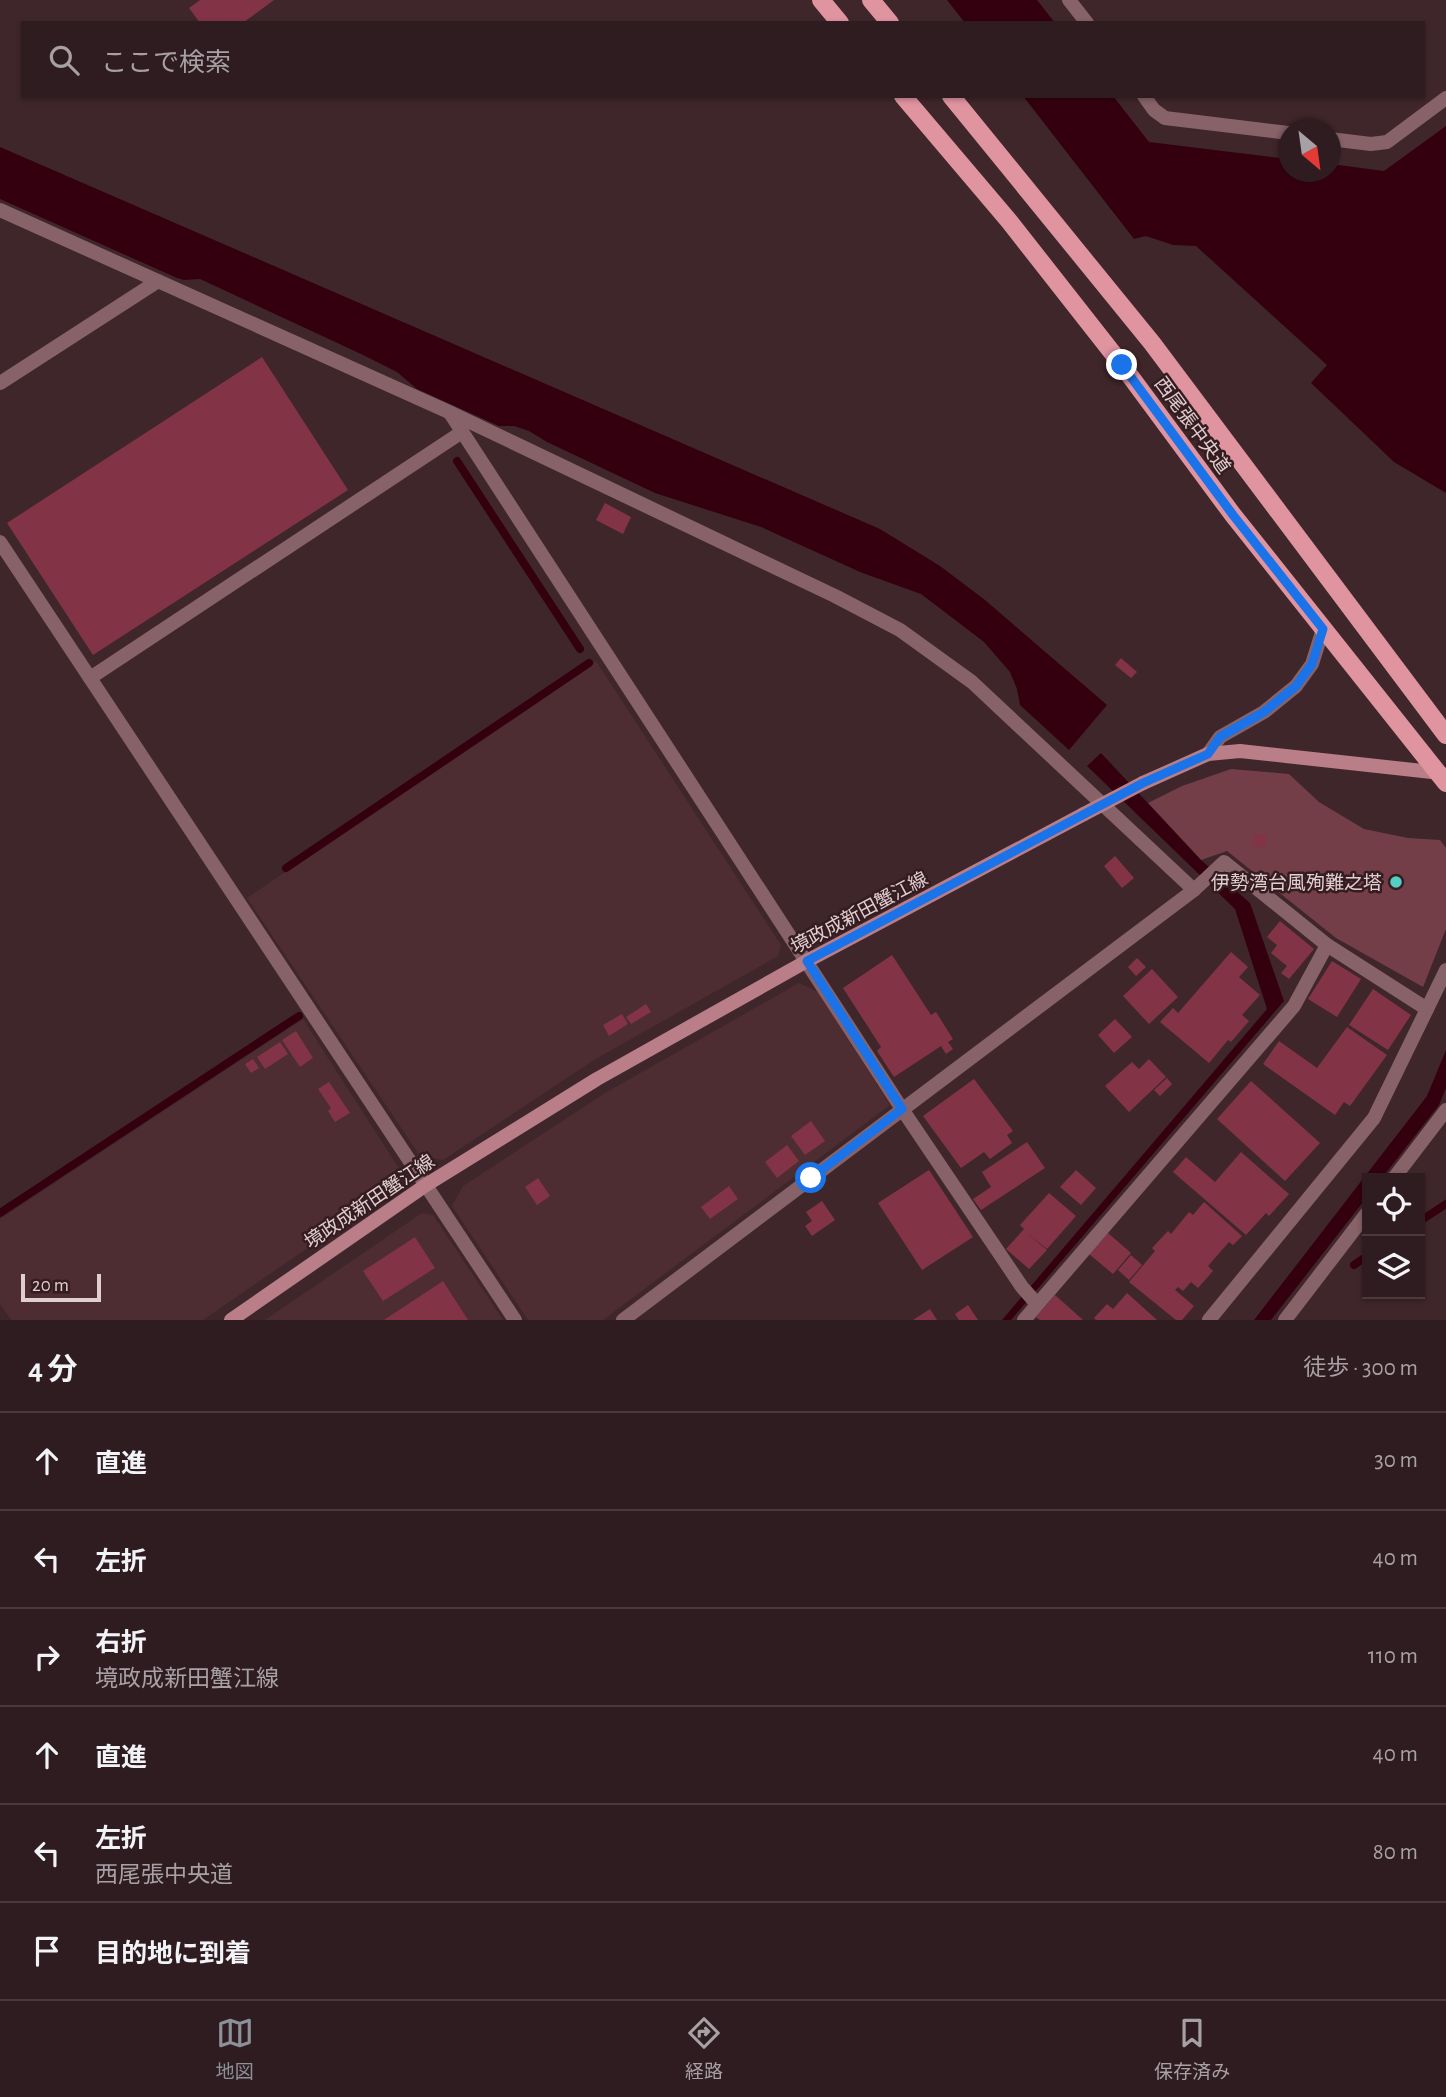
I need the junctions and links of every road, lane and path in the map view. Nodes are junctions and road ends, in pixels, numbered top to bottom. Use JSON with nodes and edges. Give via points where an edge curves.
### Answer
{"nodes":[{"id":1,"x":821,"y":0,"type":"edge"},
{"id":2,"x":871,"y":0,"type":"edge"},
{"id":3,"x":1069,"y":0,"type":"edge"},
{"id":4,"x":838,"y":21,"type":"edge"},
{"id":5,"x":888,"y":21,"type":"edge"},
{"id":6,"x":1085,"y":21,"type":"edge"},
{"id":7,"x":905,"y":98,"type":"edge"},
{"id":8,"x":953,"y":98,"type":"edge"},
{"id":9,"x":1145,"y":98,"type":"edge"},
{"id":10,"x":1446,"y":98,"type":"edge"},
{"id":11,"x":1278,"y":133,"type":"edge"},
{"id":12,"x":1341,"y":140,"type":"edge"},
{"id":13,"x":0,"y":210,"type":"edge"},
{"id":14,"x":158,"y":281,"type":"junction"},
{"id":15,"x":0,"y":383,"type":"edge"},
{"id":16,"x":449,"y":412,"type":"junction"},
{"id":17,"x":462,"y":432,"type":"junction"},
{"id":18,"x":0,"y":542,"type":"edge"},
{"id":19,"x":1323,"y":629,"type":"junction"},
{"id":20,"x":90,"y":678,"type":"junction"},
{"id":21,"x":1446,"y":735,"type":"edge"},
{"id":22,"x":1208,"y":754,"type":"junction"},
{"id":23,"x":1443,"y":776,"type":"edge"},
{"id":24,"x":1195,"y":890,"type":"junction"},
{"id":25,"x":1327,"y":945,"type":"junction"},
{"id":26,"x":807,"y":961,"type":"junction"},
{"id":27,"x":1446,"y":971,"type":"edge"},
{"id":28,"x":1427,"y":1009,"type":"junction"},
{"id":29,"x":902,"y":1109,"type":"junction"},
{"id":30,"x":1446,"y":1110,"type":"edge"},
{"id":31,"x":1398,"y":1173,"type":"edge"},
{"id":32,"x":425,"y":1185,"type":"junction"},
{"id":33,"x":1362,"y":1220,"type":"edge"},
{"id":34,"x":1037,"y":1304,"type":"junction"},
{"id":35,"x":231,"y":1320,"type":"edge"},
{"id":36,"x":515,"y":1320,"type":"edge"},
{"id":37,"x":623,"y":1320,"type":"edge"},
{"id":38,"x":1024,"y":1320,"type":"edge"},
{"id":39,"x":1209,"y":1320,"type":"edge"},
{"id":40,"x":1285,"y":1320,"type":"edge"}],
"edges":[{"from":1,"to":4,"type":"main road"},
{"from":2,"to":5,"type":"main road"},
{"from":3,"to":6,"type":"street"},
{"from":7,"to":19,"type":"main road","name":"西尾張中央道","via":[[1009,221]]},
{"from":8,"to":21,"type":"main road","name":"西尾張中央道","via":[[1152,343]]},
{"from":9,"to":11,"type":"street","via":[[1165,118]]},
{"from":10,"to":12,"type":"street","via":[[1387,142]]},
{"from":13,"to":14,"type":"street"},
{"from":14,"to":15,"type":"street"},
{"from":14,"to":16,"type":"street"},
{"from":16,"to":17,"type":"street"},
{"from":16,"to":24,"type":"street","via":[[900,630],[972,682]]},
{"from":17,"to":20,"type":"street"},
{"from":17,"to":26,"type":"street"},
{"from":18,"to":20,"type":"street"},
{"from":19,"to":22,"type":"street","via":[[1312,664],[1296,686],[1264,712],[1220,737]]},
{"from":19,"to":23,"type":"main road","name":"西尾張中央道"},
{"from":20,"to":32,"type":"street"},
{"from":22,"to":23,"type":"main road","name":"境政成新田蟹江線","via":[[1240,751]]},
{"from":22,"to":26,"type":"main road","name":"境政成新田蟹江線","bridge":true,"via":[[1143,783]]},
{"from":24,"to":25,"type":"street","via":[[1224,862]]},
{"from":24,"to":29,"type":"street"},
{"from":25,"to":28,"type":"street"},
{"from":25,"to":34,"type":"street","via":[[1294,1006]]},
{"from":26,"to":29,"type":"street"},
{"from":26,"to":32,"type":"main road","name":"境政成新田蟹江線","via":[[597,1079]]},
{"from":27,"to":28,"type":"street"},
{"from":28,"to":39,"type":"street","via":[[1374,1118]]},
{"from":29,"to":34,"type":"street"},
{"from":29,"to":37,"type":"street"},
{"from":30,"to":31,"type":"street"},
{"from":32,"to":35,"type":"main road","name":"境政成新田蟹江線"},
{"from":32,"to":36,"type":"street"},
{"from":33,"to":40,"type":"street"},
{"from":34,"to":38,"type":"street"}]}
